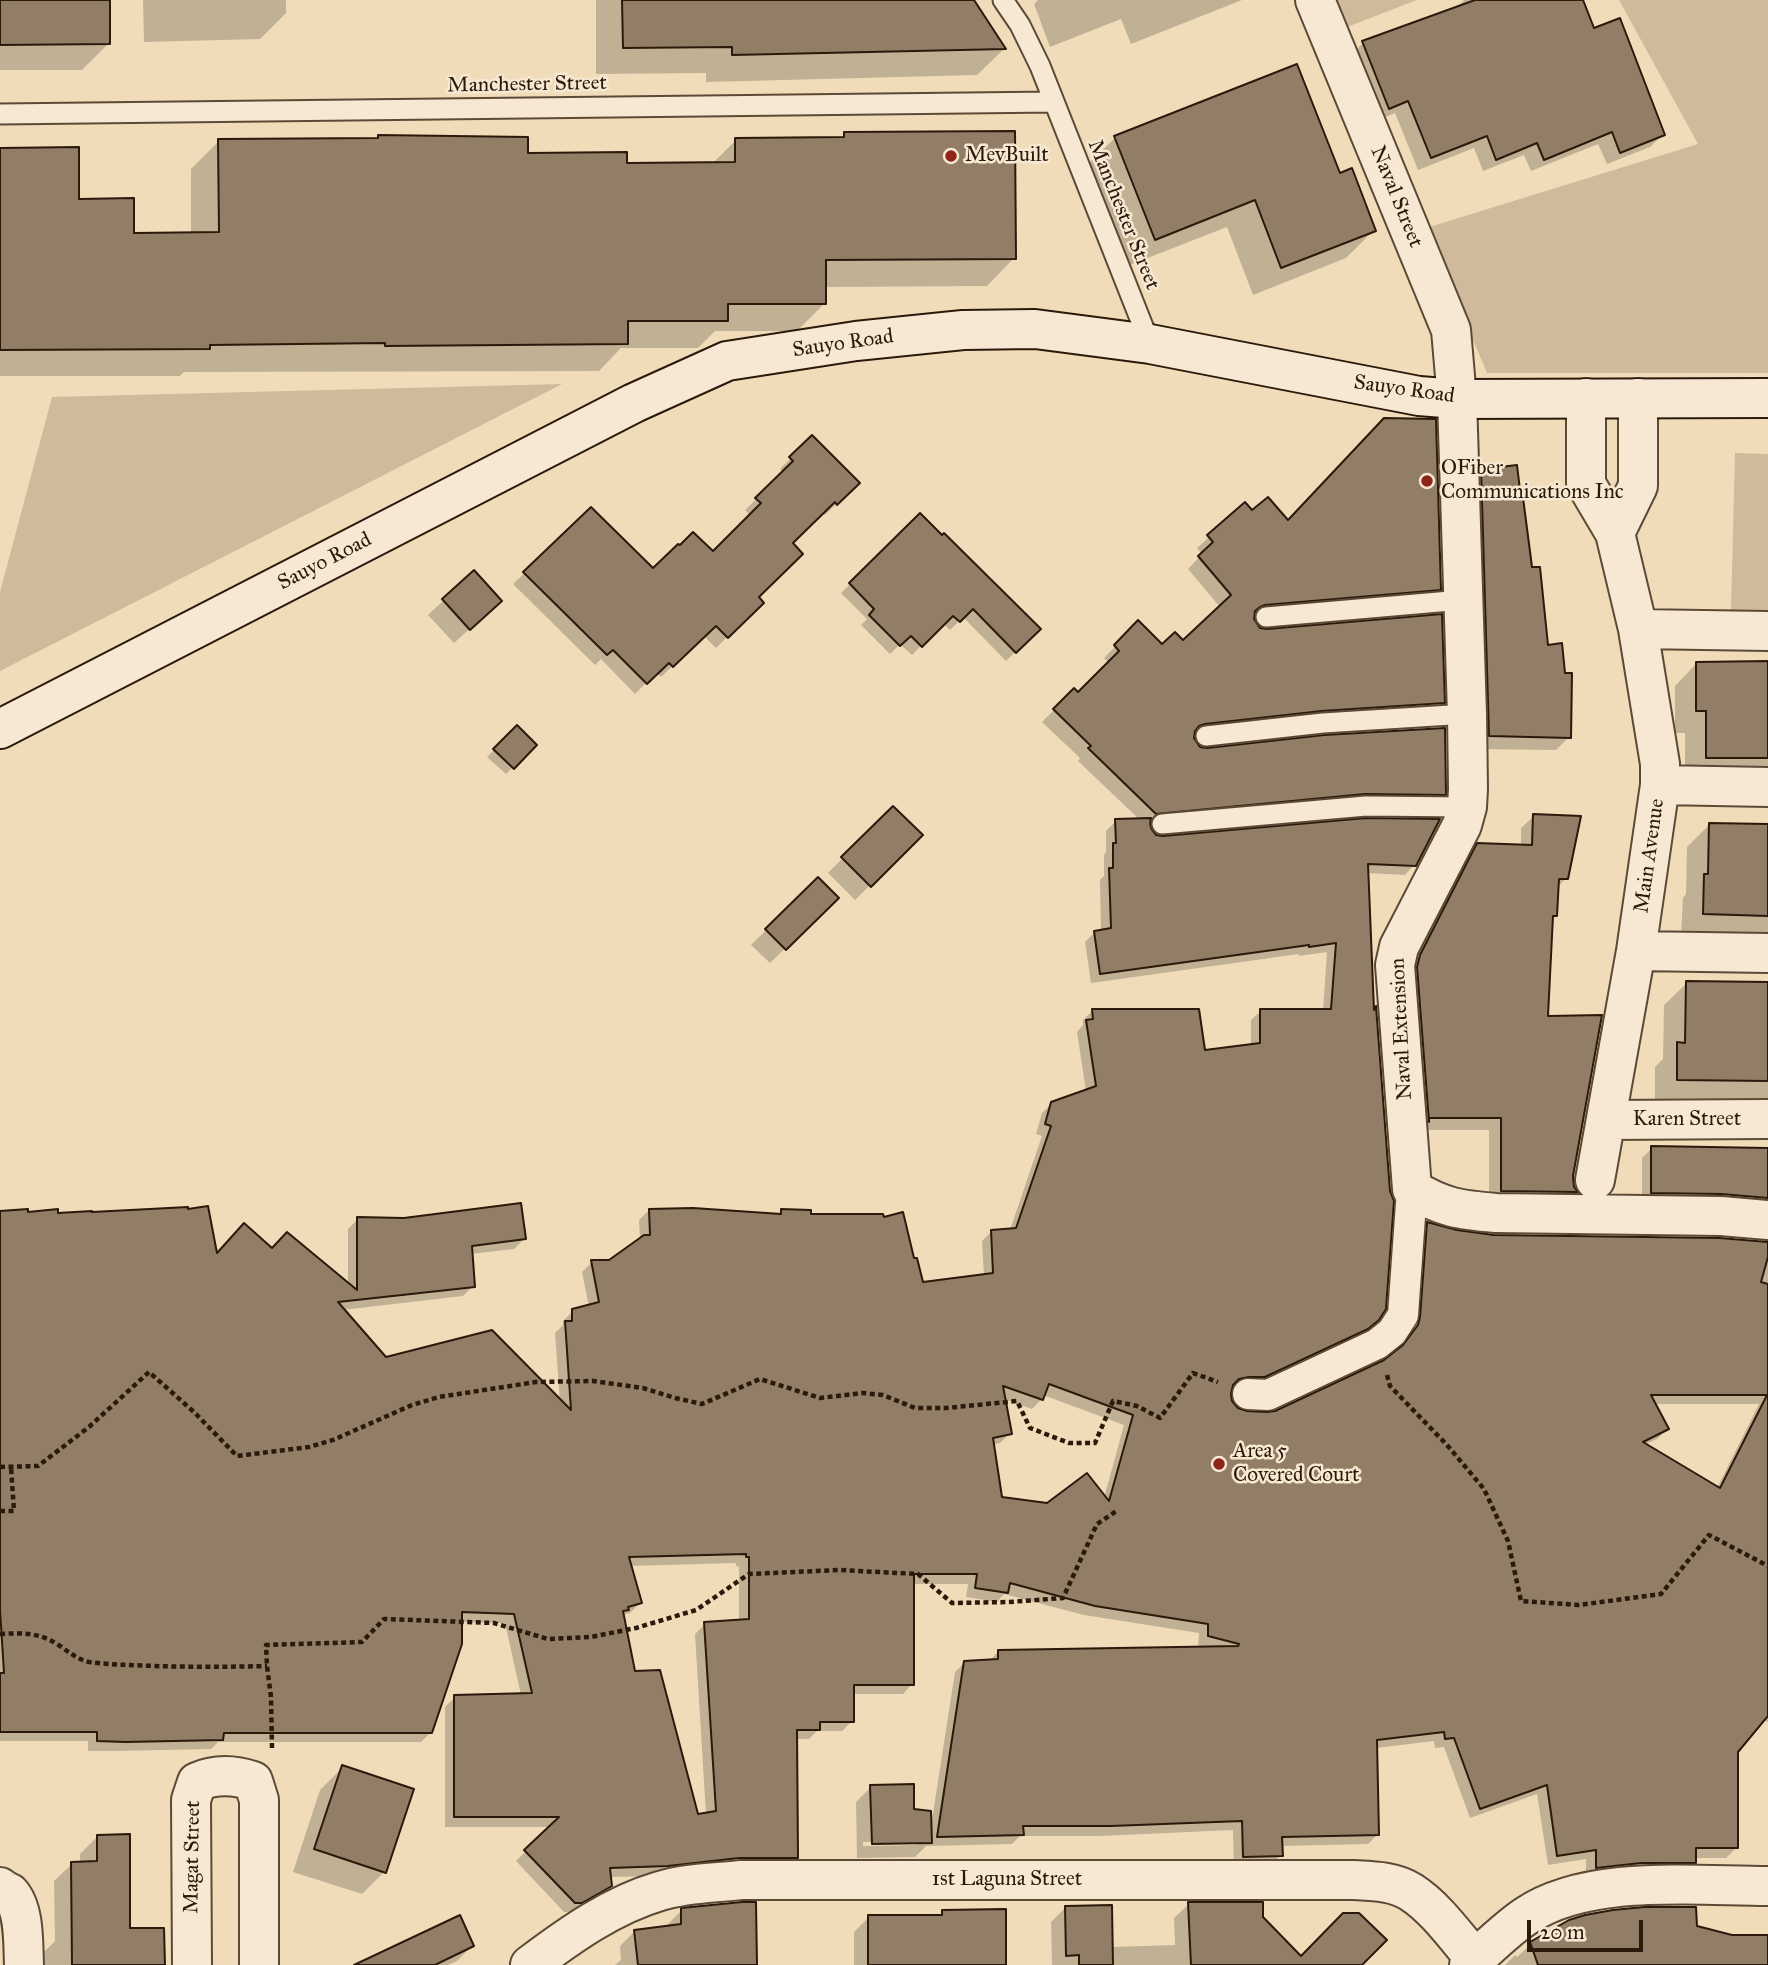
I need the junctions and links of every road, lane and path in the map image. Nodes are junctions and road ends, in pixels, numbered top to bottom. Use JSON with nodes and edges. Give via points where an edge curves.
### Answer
{"nodes":[{"id":1,"x":1003,"y":0,"type":"edge"},
{"id":2,"x":1315,"y":0,"type":"edge"},
{"id":3,"x":1055,"y":102,"type":"junction"},
{"id":4,"x":0,"y":114,"type":"edge"},
{"id":5,"x":1150,"y":344,"type":"junction"},
{"id":6,"x":1586,"y":398,"type":"junction"},
{"id":7,"x":1638,"y":398,"type":"junction"},
{"id":8,"x":1768,"y":398,"type":"edge"},
{"id":9,"x":1457,"y":399,"type":"junction"},
{"id":10,"x":1615,"y":533,"type":"junction"},
{"id":11,"x":1462,"y":600,"type":"junction"},
{"id":12,"x":1266,"y":617,"type":"dead end"},
{"id":13,"x":1638,"y":629,"type":"junction"},
{"id":14,"x":1768,"y":631,"type":"edge"},
{"id":15,"x":1467,"y":714,"type":"junction"},
{"id":16,"x":0,"y":729,"type":"edge"},
{"id":17,"x":1206,"y":736,"type":"dead end"},
{"id":18,"x":1660,"y":785,"type":"junction"},
{"id":19,"x":1768,"y":787,"type":"edge"},
{"id":20,"x":1466,"y":807,"type":"junction"},
{"id":21,"x":1162,"y":824,"type":"dead end"},
{"id":22,"x":1636,"y":951,"type":"junction"},
{"id":23,"x":1768,"y":953,"type":"edge"},
{"id":24,"x":1768,"y":1119,"type":"edge"},
{"id":25,"x":1606,"y":1120,"type":"junction"},
{"id":26,"x":1595,"y":1180,"type":"dead end"},
{"id":27,"x":1412,"y":1189,"type":"junction"},
{"id":28,"x":1768,"y":1220,"type":"edge"},
{"id":29,"x":1377,"y":1344,"type":"junction"},
{"id":30,"x":1248,"y":1394,"type":"joint"},
{"id":31,"x":0,"y":1467,"type":"edge"},
{"id":32,"x":11,"y":1467,"type":"junction"},
{"id":33,"x":1118,"y":1510,"type":"dead end"},
{"id":34,"x":0,"y":1511,"type":"edge"},
{"id":35,"x":1768,"y":1566,"type":"edge"},
{"id":36,"x":0,"y":1634,"type":"edge"},
{"id":37,"x":267,"y":1666,"type":"junction"},
{"id":38,"x":272,"y":1745,"type":"dead end"},
{"id":39,"x":1768,"y":1886,"type":"edge"},
{"id":40,"x":0,"y":1887,"type":"edge"},
{"id":41,"x":1472,"y":1962,"type":"edge"},
{"id":42,"x":24,"y":1965,"type":"edge"},
{"id":43,"x":192,"y":1965,"type":"edge"},
{"id":44,"x":259,"y":1965,"type":"edge"},
{"id":45,"x":530,"y":1965,"type":"edge"}],
"edges":[{"from":1,"to":3,"type":"lane","name":"Manchester Street","via":[[1020,25]]},
{"from":2,"to":9,"type":"street","name":"Naval Street","via":[[1451,330]]},
{"from":3,"to":4,"type":"lane","name":"Manchester Street"},
{"from":3,"to":5,"type":"lane","name":"Manchester Street"},
{"from":5,"to":9,"type":"street","name":"Sauyo Road","via":[[1419,396]]},
{"from":5,"to":16,"type":"street","name":"Sauyo Road","via":[[1035,329],[963,330],[727,361],[634,403]]},
{"from":6,"to":7,"type":"street","name":"Sauyo Road"},
{"from":6,"to":9,"type":"street","name":"Sauyo Road"},
{"from":6,"to":10,"type":"street","name":"Main Avenue","via":[[1586,484]]},
{"from":7,"to":8,"type":"street","name":"Sauyo Road"},
{"from":7,"to":10,"type":"street","via":[[1638,486]]},
{"from":9,"to":11,"type":"street","name":"Naval Extension"},
{"from":10,"to":13,"type":"street","name":"Main Avenue"},
{"from":11,"to":12,"type":"lane"},
{"from":11,"to":15,"type":"street","name":"Naval Extension"},
{"from":13,"to":14,"type":"street"},
{"from":13,"to":18,"type":"street","name":"Main Avenue"},
{"from":15,"to":17,"type":"lane"},
{"from":15,"to":20,"type":"street","name":"Naval Extension"},
{"from":18,"to":19,"type":"street"},
{"from":18,"to":22,"type":"street","name":"Main Avenue"},
{"from":20,"to":21,"type":"lane","via":[[1366,806]]},
{"from":20,"to":27,"type":"street","name":"Naval Extension","via":[[1462,825],[1399,947],[1395,965]]},
{"from":22,"to":23,"type":"street"},
{"from":22,"to":25,"type":"street","name":"Main Avenue"},
{"from":24,"to":25,"type":"street","name":"Karen Street"},
{"from":25,"to":26,"type":"street","name":"Main Avenue"},
{"from":27,"to":28,"type":"street","via":[[1435,1203],[1466,1211]]},
{"from":27,"to":29,"type":"street","via":[[1403,1315]]},
{"from":29,"to":30,"type":"street","via":[[1268,1395]]},
{"from":29,"to":35,"type":"path","via":[[1390,1386],[1484,1489],[1508,1541],[1521,1601],[1579,1605],[1661,1594],[1709,1535]]},
{"from":30,"to":32,"type":"path","via":[[1194,1373],[1160,1418],[1137,1406],[1112,1401],[1095,1443],[1069,1443],[1030,1428],[1017,1401],[915,1408],[883,1395],[820,1398],[760,1379],[702,1404],[593,1381],[536,1382],[439,1396],[334,1440],[237,1456],[149,1372],[38,1466]]},
{"from":31,"to":32,"type":"path"},
{"from":32,"to":34,"type":"path","via":[[14,1511]]},
{"from":33,"to":37,"type":"path","via":[[1097,1524],[1062,1598],[952,1603],[918,1574],[839,1570],[749,1574],[695,1610],[591,1637],[548,1639],[494,1623],[384,1619],[362,1642],[266,1645]]},
{"from":36,"to":37,"type":"path","via":[[41,1635],[87,1661]]},
{"from":37,"to":38,"type":"path"},
{"from":39,"to":41,"type":"street","via":[[1638,1885],[1559,1899],[1526,1916]]},
{"from":40,"to":42,"type":"street","via":[[10,1893],[19,1911]]},
{"from":41,"to":45,"type":"street","name":"1st Laguna Street","via":[[1410,1891],[1381,1881],[741,1880],[663,1890],[632,1900],[574,1932]]},
{"from":43,"to":44,"type":"street","name":"Magat Street","via":[[191,1800],[197,1783],[209,1777],[240,1777],[253,1781],[259,1800]]}]}
